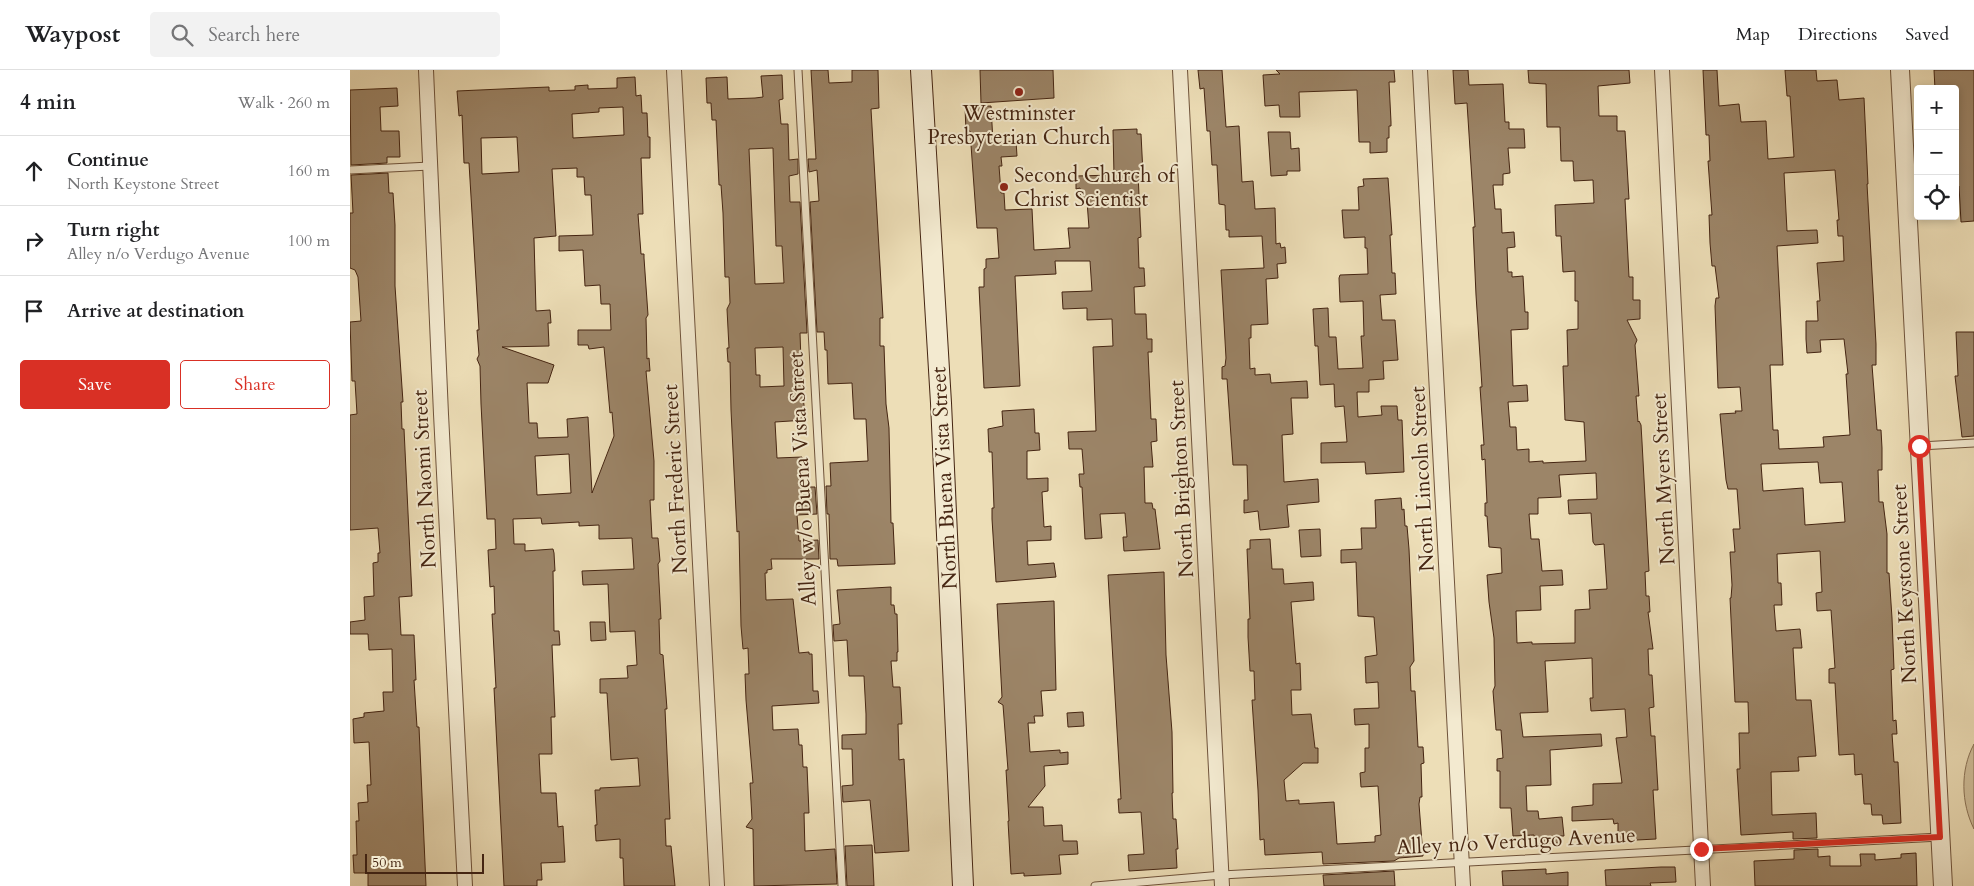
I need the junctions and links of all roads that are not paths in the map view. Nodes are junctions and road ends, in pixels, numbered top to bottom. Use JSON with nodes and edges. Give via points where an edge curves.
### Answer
{"nodes":[{"id":1,"x":426,"y":70,"type":"edge"},
{"id":2,"x":674,"y":70,"type":"edge"},
{"id":3,"x":798,"y":70,"type":"edge"},
{"id":4,"x":921,"y":70,"type":"edge"},
{"id":5,"x":1180,"y":70,"type":"edge"},
{"id":6,"x":1420,"y":70,"type":"edge"},
{"id":7,"x":1662,"y":70,"type":"edge"},
{"id":8,"x":1900,"y":70,"type":"edge"},
{"id":9,"x":430,"y":166,"type":"junction"},
{"id":10,"x":350,"y":170,"type":"edge"},
{"id":11,"x":1974,"y":443,"type":"edge"},
{"id":12,"x":1919,"y":446,"type":"junction"},
{"id":13,"x":1940,"y":837,"type":"junction"},
{"id":14,"x":1701,"y":849,"type":"junction"},
{"id":15,"x":1462,"y":862,"type":"junction"},
{"id":16,"x":1222,"y":880,"type":"edge"},
{"id":17,"x":465,"y":886,"type":"edge"},
{"id":18,"x":717,"y":886,"type":"edge"},
{"id":19,"x":842,"y":886,"type":"edge"},
{"id":20,"x":963,"y":886,"type":"edge"},
{"id":21,"x":1095,"y":886,"type":"edge"},
{"id":22,"x":1463,"y":886,"type":"edge"},
{"id":23,"x":1703,"y":886,"type":"edge"},
{"id":24,"x":1943,"y":886,"type":"edge"}],
"edges":[{"from":1,"to":9,"type":"street","name":"North Naomi Street"},
{"from":2,"to":18,"type":"street","name":"North Frederic Street"},
{"from":3,"to":19,"type":"lane","name":"Alley w/o Buena Vista Street"},
{"from":4,"to":20,"type":"main road","name":"North Buena Vista Street","via":[[941,404]]},
{"from":5,"to":16,"type":"street","name":"North Brighton Street"},
{"from":6,"to":15,"type":"street","name":"North Lincoln Street"},
{"from":7,"to":14,"type":"street","name":"North Myers Street"},
{"from":8,"to":12,"type":"street","name":"North Keystone Street"},
{"from":9,"to":10,"type":"lane"},
{"from":9,"to":17,"type":"street","name":"North Naomi Street"},
{"from":11,"to":12,"type":"lane"},
{"from":12,"to":13,"type":"street","name":"North Keystone Street"},
{"from":13,"to":14,"type":"lane","name":"Alley n/o Verdugo Avenue"},
{"from":13,"to":24,"type":"street","name":"North Keystone Street"},
{"from":14,"to":15,"type":"lane","name":"Alley n/o Verdugo Avenue"},
{"from":14,"to":23,"type":"street","name":"North Myers Street"},
{"from":15,"to":16,"type":"lane","name":"Alley n/o Verdugo Avenue"},
{"from":15,"to":22,"type":"street","name":"North Lincoln Street"},
{"from":16,"to":21,"type":"lane","name":"Alley n/o Verdugo Avenue"}]}
